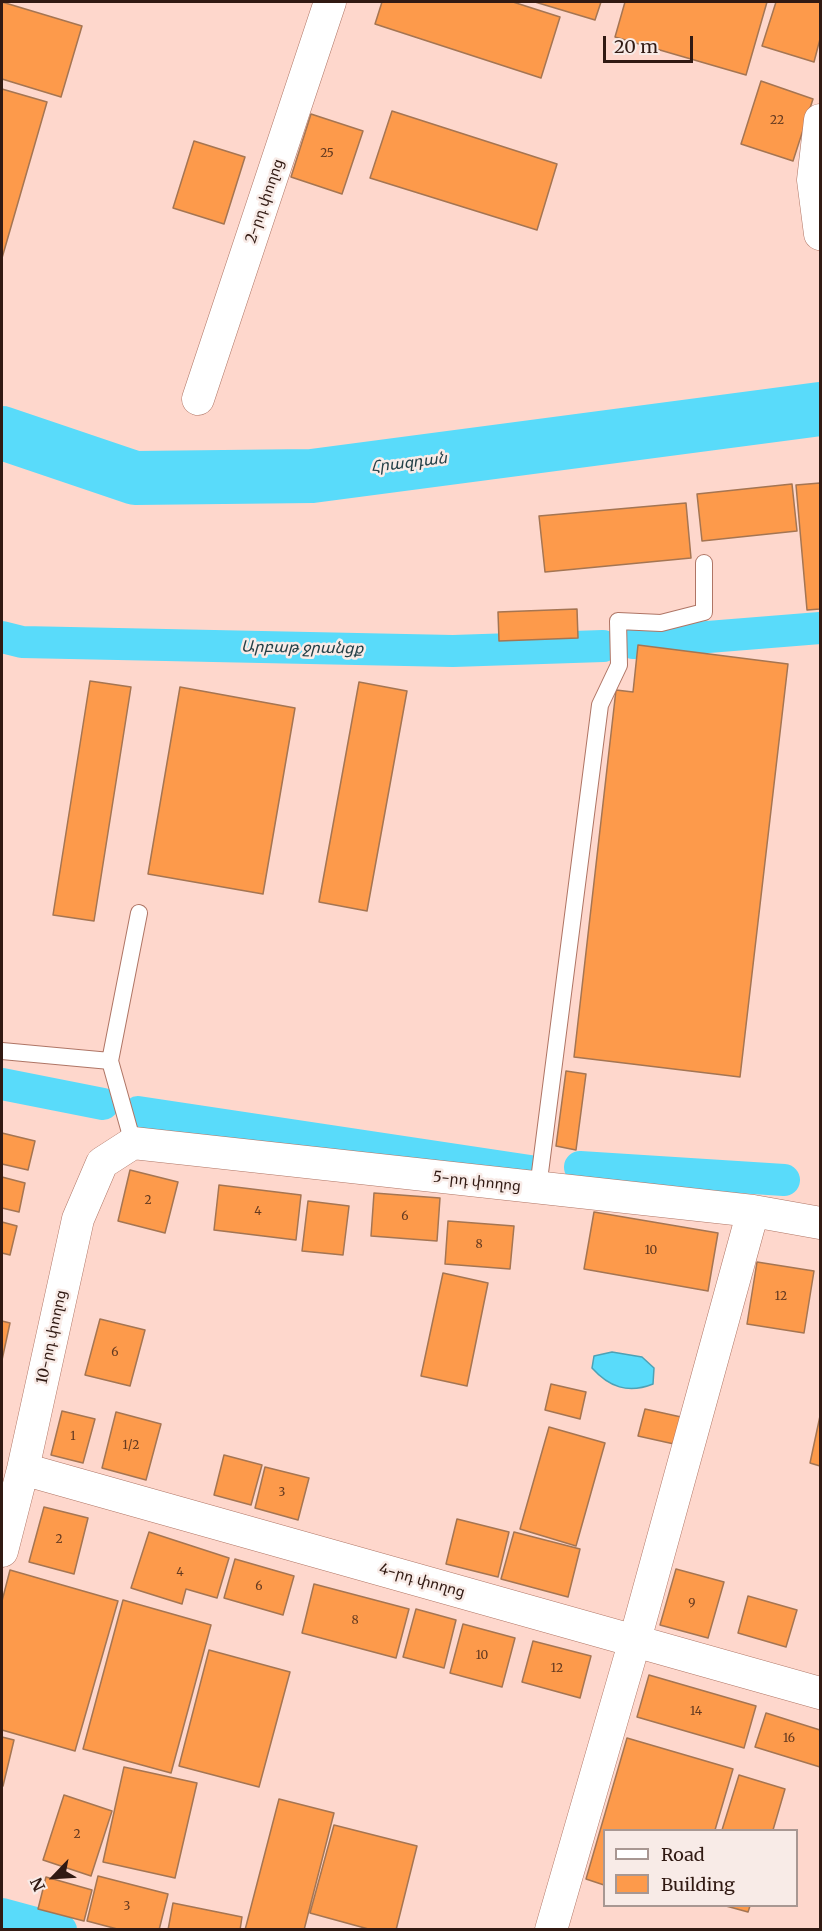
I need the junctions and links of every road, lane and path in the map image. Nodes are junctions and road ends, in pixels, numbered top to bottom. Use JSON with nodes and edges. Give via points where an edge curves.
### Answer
{"nodes":[{"id":1,"x":330,"y":2,"type":"edge"},
{"id":2,"x":820,"y":120,"type":"edge"},
{"id":3,"x":820,"y":234,"type":"edge"},
{"id":4,"x":198,"y":399,"type":"dead end"},
{"id":5,"x":704,"y":562,"type":"dead end"},
{"id":6,"x":139,"y":913,"type":"dead end"},
{"id":7,"x":2,"y":1050,"type":"edge"},
{"id":8,"x":110,"y":1061,"type":"junction"},
{"id":9,"x":133,"y":1143,"type":"junction"},
{"id":10,"x":538,"y":1188,"type":"junction"},
{"id":11,"x":753,"y":1211,"type":"junction"},
{"id":12,"x":820,"y":1223,"type":"edge"},
{"id":13,"x":23,"y":1469,"type":"junction"},
{"id":14,"x":2,"y":1551,"type":"edge"},
{"id":15,"x":635,"y":1640,"type":"junction"},
{"id":16,"x":820,"y":1693,"type":"edge"},
{"id":17,"x":551,"y":1929,"type":"edge"}],
"edges":[{"from":1,"to":4,"type":"street","name":"2-րդ փողոց"},
{"from":2,"to":3,"type":"street","via":[[813,180]]},
{"from":5,"to":10,"type":"lane","via":[[704,612],[661,623],[618,621],[619,665],[600,705]]},
{"from":6,"to":8,"type":"lane"},
{"from":7,"to":8,"type":"lane"},
{"from":8,"to":9,"type":"lane"},
{"from":9,"to":10,"type":"street","name":"5-րդ փողոց"},
{"from":9,"to":13,"type":"street","name":"10-րդ փողոց","via":[[102,1162],[78,1219]]},
{"from":10,"to":11,"type":"street","name":"5-րդ փողոց"},
{"from":11,"to":12,"type":"street","name":"5-րդ փողոց"},
{"from":11,"to":15,"type":"street"},
{"from":13,"to":14,"type":"street","name":"10-րդ փողոց"},
{"from":13,"to":15,"type":"street","name":"4-րդ փողոց"},
{"from":15,"to":16,"type":"street","name":"4-րդ փողոց"},
{"from":15,"to":17,"type":"street"}]}
